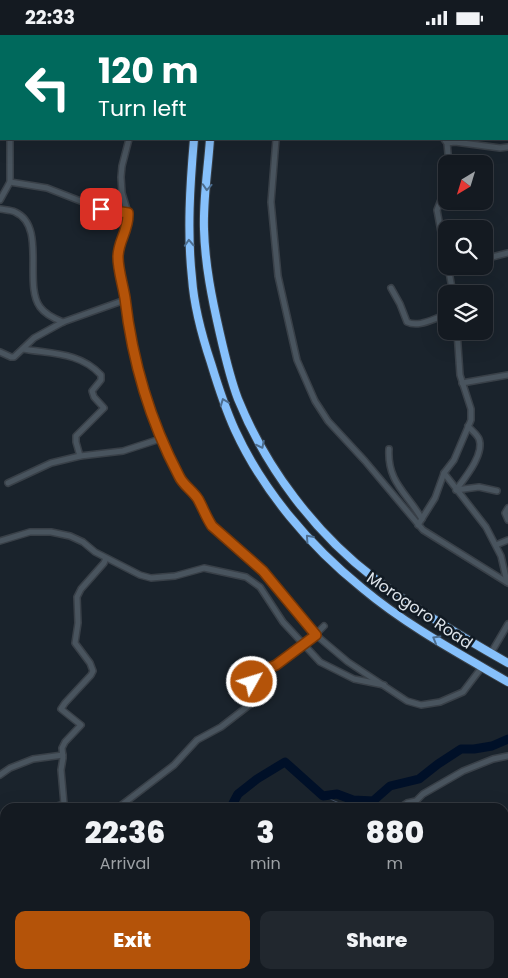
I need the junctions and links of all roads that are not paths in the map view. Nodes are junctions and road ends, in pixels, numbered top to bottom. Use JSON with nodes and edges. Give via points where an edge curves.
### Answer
{"nodes":[{"id":1,"x":10,"y":140,"type":"edge"},
{"id":2,"x":129,"y":140,"type":"edge"},
{"id":3,"x":194,"y":140,"type":"edge"},
{"id":4,"x":210,"y":140,"type":"edge"},
{"id":5,"x":276,"y":140,"type":"edge"},
{"id":6,"x":445,"y":141,"type":"edge"},
{"id":7,"x":508,"y":147,"type":"edge"},
{"id":8,"x":447,"y":155,"type":"edge"},
{"id":9,"x":10,"y":182,"type":"junction"},
{"id":10,"x":0,"y":200,"type":"edge"},
{"id":11,"x":438,"y":207,"type":"edge"},
{"id":12,"x":0,"y":209,"type":"edge"},
{"id":13,"x":128,"y":213,"type":"junction"},
{"id":14,"x":439,"y":220,"type":"edge"},
{"id":15,"x":508,"y":253,"type":"edge"},
{"id":16,"x":493,"y":257,"type":"edge"},
{"id":17,"x":391,"y":287,"type":"dead end"},
{"id":18,"x":125,"y":299,"type":"junction"},
{"id":19,"x":438,"y":318,"type":"edge"},
{"id":20,"x":63,"y":322,"type":"junction"},
{"id":21,"x":458,"y":340,"type":"edge"},
{"id":22,"x":23,"y":349,"type":"junction"},
{"id":23,"x":0,"y":352,"type":"edge"},
{"id":24,"x":508,"y":375,"type":"edge"},
{"id":25,"x":462,"y":383,"type":"junction"},
{"id":26,"x":468,"y":426,"type":"junction"},
{"id":27,"x":160,"y":439,"type":"junction"},
{"id":28,"x":389,"y":449,"type":"dead end"},
{"id":29,"x":80,"y":456,"type":"junction"},
{"id":30,"x":444,"y":473,"type":"junction"},
{"id":31,"x":8,"y":483,"type":"dead end"},
{"id":32,"x":456,"y":490,"type":"junction"},
{"id":33,"x":497,"y":491,"type":"dead end"},
{"id":34,"x":508,"y":508,"type":"edge"},
{"id":35,"x":422,"y":519,"type":"junction"},
{"id":36,"x":508,"y":520,"type":"edge"},
{"id":37,"x":418,"y":525,"type":"junction"},
{"id":38,"x":508,"y":540,"type":"edge"},
{"id":39,"x":0,"y":541,"type":"edge"},
{"id":40,"x":496,"y":545,"type":"junction"},
{"id":41,"x":106,"y":558,"type":"junction"},
{"id":42,"x":508,"y":583,"type":"edge"},
{"id":43,"x":508,"y":624,"type":"edge"},
{"id":44,"x":324,"y":626,"type":"dead end"},
{"id":45,"x":316,"y":635,"type":"junction"},
{"id":46,"x":303,"y":644,"type":"junction"},
{"id":47,"x":490,"y":653,"type":"junction"},
{"id":48,"x":508,"y":663,"type":"edge"},
{"id":49,"x":482,"y":667,"type":"junction"},
{"id":50,"x":508,"y":682,"type":"edge"},
{"id":51,"x":386,"y":685,"type":"junction"},
{"id":52,"x":63,"y":755,"type":"junction"},
{"id":53,"x":508,"y":756,"type":"edge"},
{"id":54,"x":0,"y":775,"type":"edge"},
{"id":55,"x":66,"y":803,"type":"edge"},
{"id":56,"x":124,"y":803,"type":"edge"},
{"id":57,"x":408,"y":803,"type":"edge"}],
"edges":[{"from":1,"to":9,"type":"street"},
{"from":2,"to":13,"type":"street","via":[[121,177]]},
{"from":49,"to":3,"type":"highway","name":"Morogoro Road","one_way":true,"via":[[418,629],[362,589],[323,554],[285,511],[255,467],[222,398],[202,334],[193,289],[189,235]]},
{"from":4,"to":47,"type":"highway","name":"Morogoro Road","one_way":true,"via":[[204,229],[210,289],[226,362],[238,399],[264,451],[292,494],[335,544],[416,608]]},
{"from":5,"to":37,"type":"street","via":[[272,220],[278,276],[297,359],[307,386],[328,421]]},
{"from":6,"to":7,"type":"street"},
{"from":6,"to":8,"type":"street"},
{"from":9,"to":10,"type":"street"},
{"from":9,"to":13,"type":"street","via":[[34,185],[101,209]]},
{"from":11,"to":14,"type":"street"},
{"from":12,"to":20,"type":"street","via":[[14,211],[26,221],[32,239],[36,300],[43,310]]},
{"from":13,"to":18,"type":"street","via":[[118,257]]},
{"from":15,"to":16,"type":"street"},
{"from":17,"to":19,"type":"street","via":[[410,324]]},
{"from":18,"to":20,"type":"street"},
{"from":18,"to":27,"type":"street","via":[[140,378]]},
{"from":20,"to":22,"type":"street","via":[[34,338]]},
{"from":21,"to":25,"type":"street"},
{"from":22,"to":23,"type":"street","via":[[14,357]]},
{"from":22,"to":29,"type":"street","via":[[68,355],[101,375],[92,391],[104,407],[76,436]]},
{"from":24,"to":25,"type":"street"},
{"from":25,"to":26,"type":"street","via":[[471,409]]},
{"from":26,"to":30,"type":"street","via":[[454,460]]},
{"from":26,"to":32,"type":"street","via":[[479,439],[480,449]]},
{"from":27,"to":29,"type":"street","via":[[123,451]]},
{"from":27,"to":45,"type":"street","via":[[179,476],[197,497],[212,526],[263,571]]},
{"from":28,"to":35,"type":"street","via":[[393,478]]},
{"from":29,"to":31,"type":"street","via":[[51,463]]},
{"from":30,"to":32,"type":"street"},
{"from":30,"to":35,"type":"street","via":[[435,498]]},
{"from":32,"to":33,"type":"street","via":[[479,487]]},
{"from":32,"to":40,"type":"street"},
{"from":34,"to":36,"type":"street","via":[[505,513]]},
{"from":35,"to":37,"type":"street"},
{"from":37,"to":42,"type":"street","via":[[427,534]]},
{"from":38,"to":40,"type":"street"},
{"from":39,"to":41,"type":"street","via":[[30,532],[50,532],[70,536]]},
{"from":40,"to":42,"type":"street"},
{"from":41,"to":46,"type":"street","via":[[152,578],[175,576],[204,567],[246,577],[260,587],[279,617]]},
{"from":41,"to":52,"type":"street","via":[[77,597],[75,643],[93,671],[61,709],[81,725],[65,742]]},
{"from":43,"to":47,"type":"street"},
{"from":44,"to":45,"type":"street"},
{"from":45,"to":46,"type":"street"},
{"from":45,"to":51,"type":"street","via":[[348,662]]},
{"from":46,"to":51,"type":"street","via":[[314,657],[334,670],[359,681]]},
{"from":46,"to":56,"type":"street","via":[[276,665],[255,675],[252,703],[247,708],[197,740],[174,765]]},
{"from":47,"to":48,"type":"highway","name":"Morogoro Road"},
{"from":49,"to":50,"type":"highway","name":"Morogoro Road"},
{"from":49,"to":51,"type":"street","via":[[463,692],[440,703],[421,705],[407,701]]},
{"from":52,"to":54,"type":"street","via":[[33,759],[10,767]]},
{"from":52,"to":55,"type":"street","via":[[61,770]]},
{"from":53,"to":57,"type":"street","via":[[463,771]]}]}
